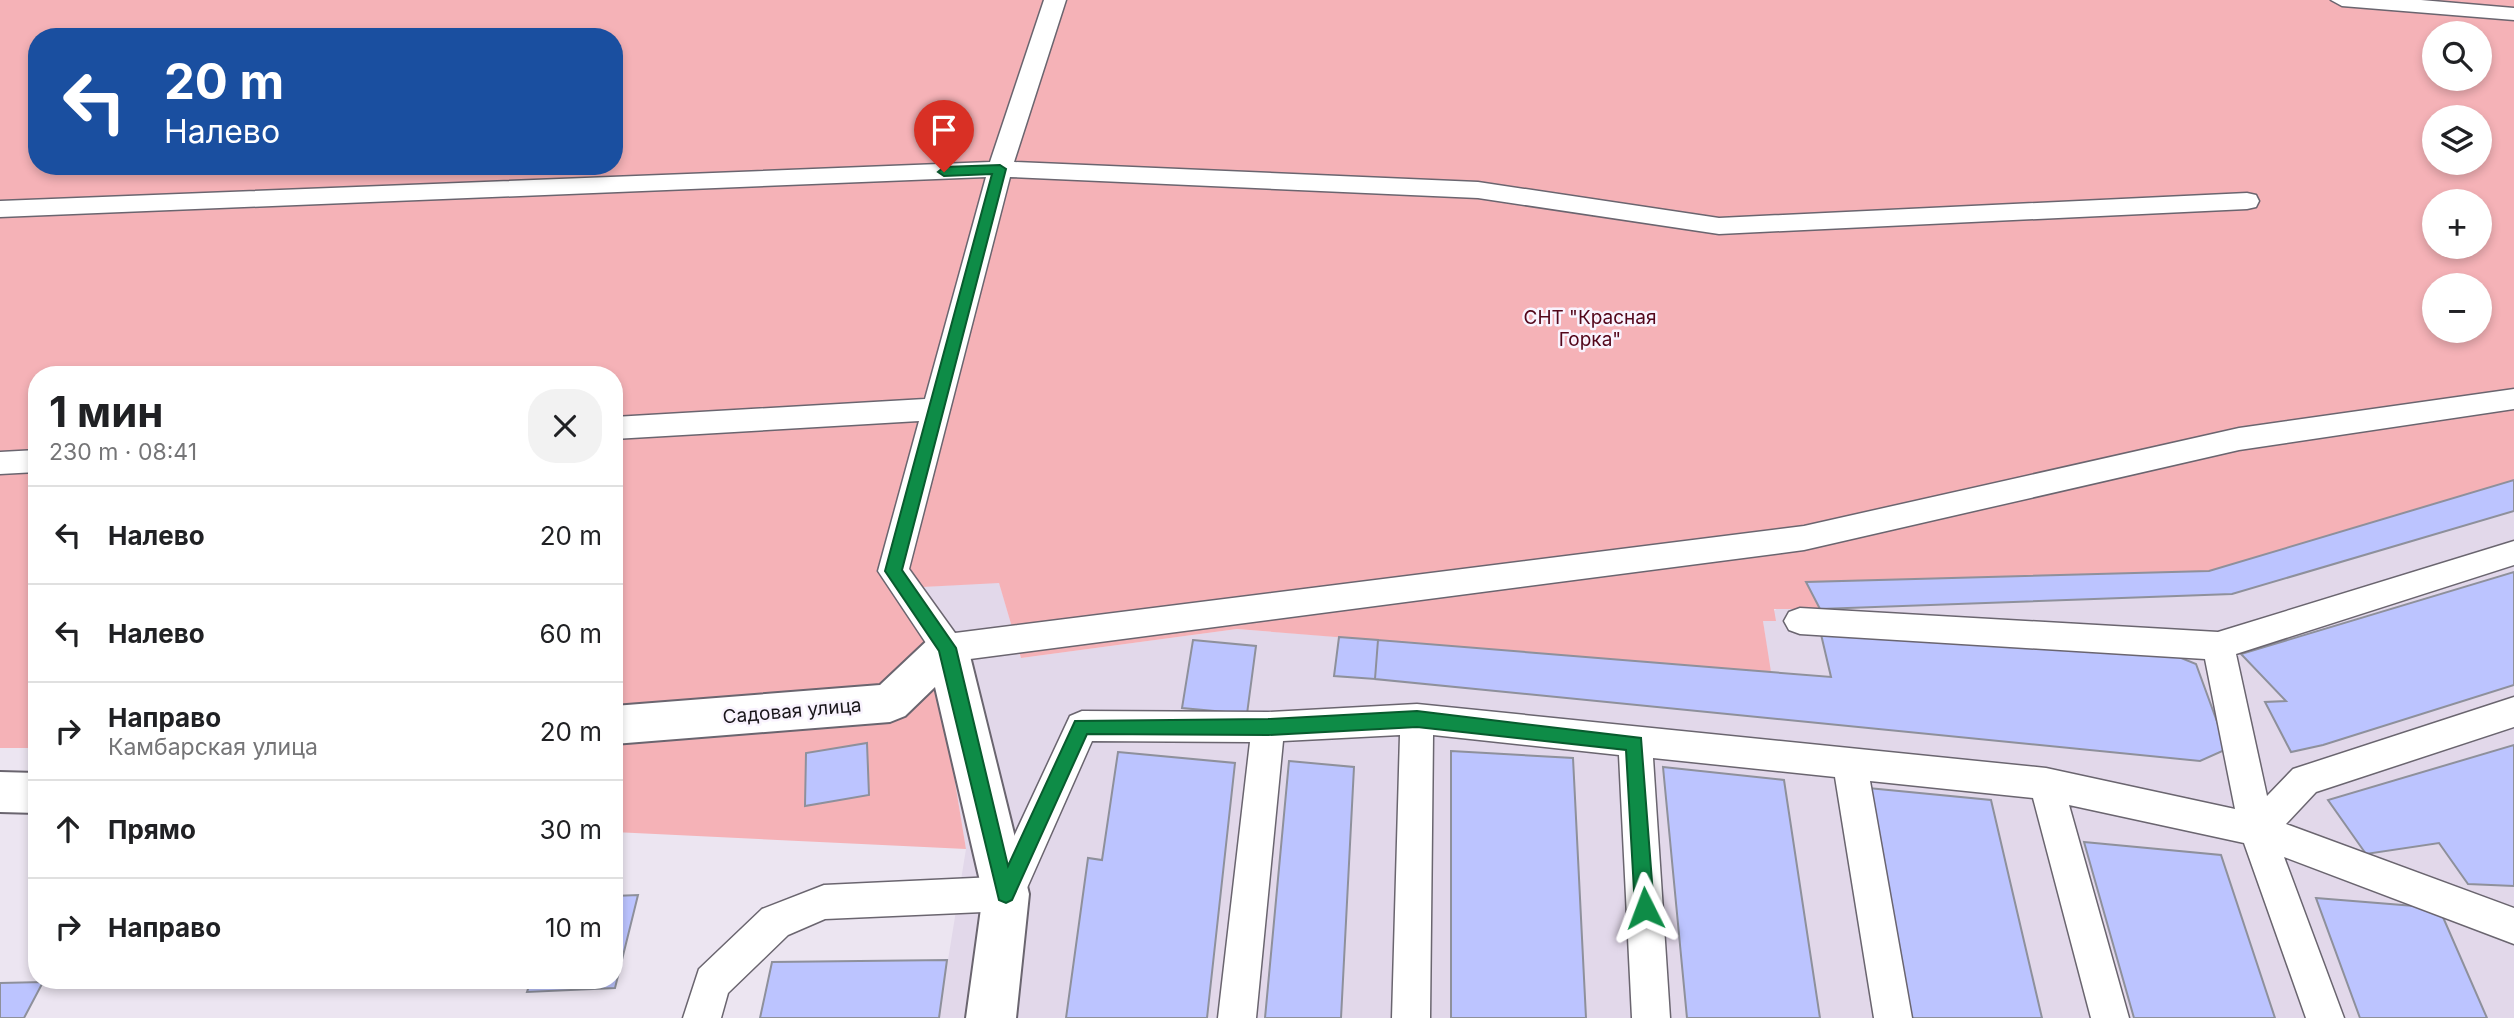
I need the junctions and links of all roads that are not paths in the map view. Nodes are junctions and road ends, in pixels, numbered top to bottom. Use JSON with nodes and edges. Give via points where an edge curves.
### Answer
{"nodes":[{"id":1,"x":1055,"y":0,"type":"edge"},
{"id":2,"x":2342,"y":0,"type":"edge"},
{"id":3,"x":2514,"y":14,"type":"edge"},
{"id":4,"x":1000,"y":169,"type":"junction"},
{"id":5,"x":2247,"y":201,"type":"dead end"},
{"id":6,"x":0,"y":209,"type":"edge"},
{"id":7,"x":2514,"y":399,"type":"edge"},
{"id":8,"x":937,"y":410,"type":"junction"},
{"id":9,"x":623,"y":427,"type":"edge"},
{"id":10,"x":28,"y":461,"type":"edge"},
{"id":11,"x":0,"y":463,"type":"edge"},
{"id":12,"x":2514,"y":554,"type":"edge"},
{"id":13,"x":1800,"y":621,"type":"dead end"},
{"id":14,"x":2218,"y":646,"type":"junction"},
{"id":15,"x":947,"y":648,"type":"junction"},
{"id":16,"x":2514,"y":712,"type":"edge"},
{"id":17,"x":1417,"y":719,"type":"junction"},
{"id":18,"x":623,"y":724,"type":"edge"},
{"id":19,"x":1268,"y":727,"type":"junction"},
{"id":20,"x":1635,"y":743,"type":"junction"},
{"id":21,"x":1850,"y":765,"type":"junction"},
{"id":22,"x":2046,"y":784,"type":"junction"},
{"id":23,"x":0,"y":792,"type":"edge"},
{"id":24,"x":28,"y":793,"type":"edge"},
{"id":25,"x":2257,"y":830,"type":"junction"},
{"id":26,"x":1006,"y":894,"type":"junction"},
{"id":27,"x":2514,"y":927,"type":"edge"},
{"id":28,"x":702,"y":1018,"type":"edge"},
{"id":29,"x":990,"y":1018,"type":"edge"},
{"id":30,"x":1237,"y":1018,"type":"edge"},
{"id":31,"x":1411,"y":1018,"type":"edge"},
{"id":32,"x":1651,"y":1018,"type":"edge"},
{"id":33,"x":1893,"y":1018,"type":"edge"},
{"id":34,"x":2110,"y":1018,"type":"edge"},
{"id":35,"x":2325,"y":1018,"type":"edge"}],
"edges":[{"from":1,"to":4,"type":"lane"},
{"from":2,"to":3,"type":"lane"},
{"from":4,"to":5,"type":"lane","via":[[1478,190],[1718,226]]},
{"from":4,"to":6,"type":"lane"},
{"from":4,"to":8,"type":"lane"},
{"from":7,"to":15,"type":"lane","via":[[2239,439],[1804,538]]},
{"from":8,"to":9,"type":"lane"},
{"from":8,"to":15,"type":"lane","via":[[893,571]]},
{"from":10,"to":11,"type":"lane"},
{"from":12,"to":14,"type":"lane"},
{"from":13,"to":14,"type":"lane"},
{"from":14,"to":25,"type":"lane"},
{"from":15,"to":18,"type":"street","name":"Садовая улица","via":[[890,703]]},
{"from":15,"to":26,"type":"street"},
{"from":16,"to":25,"type":"lane","via":[[2305,780]]},
{"from":17,"to":19,"type":"lane"},
{"from":17,"to":20,"type":"lane"},
{"from":17,"to":31,"type":"lane"},
{"from":19,"to":26,"type":"lane","via":[[1082,726]]},
{"from":19,"to":30,"type":"lane"},
{"from":20,"to":21,"type":"lane"},
{"from":20,"to":32,"type":"lane"},
{"from":21,"to":22,"type":"lane"},
{"from":21,"to":33,"type":"lane"},
{"from":22,"to":25,"type":"lane"},
{"from":22,"to":34,"type":"lane"},
{"from":23,"to":24,"type":"street"},
{"from":25,"to":27,"type":"lane"},
{"from":25,"to":35,"type":"lane"},
{"from":26,"to":28,"type":"lane","via":[[824,902],[811,907],[775,922],[712,982]]},
{"from":26,"to":29,"type":"street"}]}
